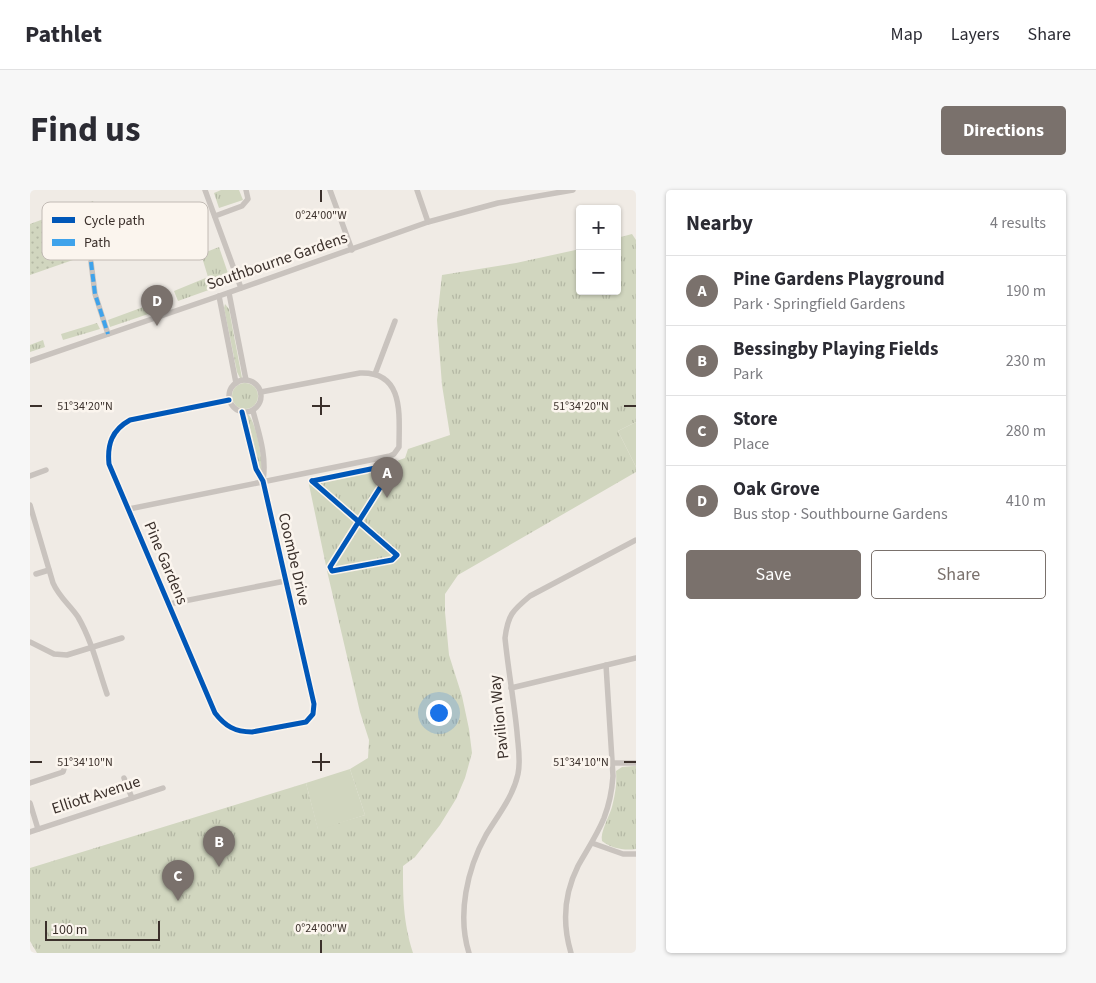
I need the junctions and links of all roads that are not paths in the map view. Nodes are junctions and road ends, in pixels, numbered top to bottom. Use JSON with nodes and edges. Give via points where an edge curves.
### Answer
{"nodes":[{"id":1,"x":206,"y":190,"type":"edge"},
{"id":2,"x":246,"y":190,"type":"edge"},
{"id":3,"x":330,"y":190,"type":"edge"},
{"id":4,"x":417,"y":190,"type":"edge"},
{"id":5,"x":573,"y":190,"type":"edge"},
{"id":6,"x":553,"y":192,"type":"edge"},
{"id":7,"x":215,"y":216,"type":"junction"},
{"id":8,"x":428,"y":222,"type":"junction"},
{"id":9,"x":352,"y":250,"type":"junction"},
{"id":10,"x":91,"y":262,"type":"dead end"},
{"id":11,"x":241,"y":288,"type":"junction"},
{"id":12,"x":230,"y":292,"type":"junction"},
{"id":13,"x":219,"y":296,"type":"junction"},
{"id":14,"x":395,"y":322,"type":"dead end"},
{"id":15,"x":108,"y":334,"type":"junction"},
{"id":16,"x":30,"y":361,"type":"edge"},
{"id":17,"x":375,"y":374,"type":"junction"},
{"id":18,"x":246,"y":380,"type":"junction"},
{"id":19,"x":236,"y":383,"type":"junction"},
{"id":20,"x":261,"y":392,"type":"junction"},
{"id":21,"x":229,"y":400,"type":"junction"},
{"id":22,"x":253,"y":411,"type":"junction"},
{"id":23,"x":242,"y":412,"type":"junction"},
{"id":24,"x":46,"y":470,"type":"dead end"},
{"id":25,"x":30,"y":476,"type":"edge"},
{"id":26,"x":263,"y":481,"type":"junction"},
{"id":27,"x":30,"y":505,"type":"edge"},
{"id":28,"x":129,"y":509,"type":"junction"},
{"id":29,"x":636,"y":540,"type":"edge"},
{"id":30,"x":50,"y":570,"type":"junction"},
{"id":31,"x":36,"y":574,"type":"dead end"},
{"id":32,"x":285,"y":581,"type":"junction"},
{"id":33,"x":169,"y":604,"type":"junction"},
{"id":34,"x":122,"y":638,"type":"dead end"},
{"id":35,"x":30,"y":642,"type":"edge"},
{"id":36,"x":92,"y":648,"type":"junction"},
{"id":37,"x":636,"y":658,"type":"edge"},
{"id":38,"x":606,"y":665,"type":"junction"},
{"id":39,"x":511,"y":688,"type":"junction"},
{"id":40,"x":107,"y":694,"type":"dead end"},
{"id":41,"x":313,"y":714,"type":"joint"},
{"id":42,"x":62,"y":763,"type":"dead end"},
{"id":43,"x":612,"y":763,"type":"junction"},
{"id":44,"x":636,"y":763,"type":"edge"},
{"id":45,"x":124,"y":778,"type":"dead end"},
{"id":46,"x":30,"y":783,"type":"edge"},
{"id":47,"x":163,"y":788,"type":"dead end"},
{"id":48,"x":132,"y":798,"type":"junction"},
{"id":49,"x":30,"y":803,"type":"edge"},
{"id":50,"x":38,"y":829,"type":"junction"},
{"id":51,"x":30,"y":832,"type":"edge"},
{"id":52,"x":592,"y":843,"type":"junction"},
{"id":53,"x":636,"y":854,"type":"edge"},
{"id":54,"x":469,"y":953,"type":"edge"},
{"id":55,"x":571,"y":953,"type":"edge"}],
"edges":[{"from":1,"to":7,"type":"street"},
{"from":2,"to":7,"type":"street","via":[[248,199],[242,206]]},
{"from":3,"to":9,"type":"street"},
{"from":4,"to":8,"type":"street"},
{"from":5,"to":6,"type":"street","name":"Southbourne Gardens"},
{"from":6,"to":8,"type":"street","name":"Southbourne Gardens"},
{"from":7,"to":11,"type":"street"},
{"from":8,"to":9,"type":"street","name":"Southbourne Gardens"},
{"from":9,"to":11,"type":"street","name":"Southbourne Gardens"},
{"from":10,"to":15,"type":"street","via":[[95,294]]},
{"from":11,"to":12,"type":"street","name":"Southbourne Gardens"},
{"from":12,"to":13,"type":"street","name":"Southbourne Gardens"},
{"from":12,"to":18,"type":"street"},
{"from":13,"to":15,"type":"street","name":"Southbourne Gardens"},
{"from":13,"to":19,"type":"street"},
{"from":14,"to":17,"type":"street"},
{"from":15,"to":16,"type":"street","name":"Southbourne Gardens"},
{"from":17,"to":20,"type":"street","via":[[360,373]]},
{"from":17,"to":26,"type":"street","via":[[387,381],[397,399],[399,447],[394,454]]},
{"from":18,"to":19,"type":"street"},
{"from":18,"to":20,"type":"street","via":[[256,383]]},
{"from":19,"to":21,"type":"street","via":[[230,390]]},
{"from":20,"to":22,"type":"street","via":[[260,403]]},
{"from":21,"to":23,"type":"street"},
{"from":21,"to":28,"type":"street","name":"Pine Gardens","via":[[130,420],[119,428],[111,438],[109,464]]},
{"from":22,"to":23,"type":"street"},
{"from":22,"to":26,"type":"street","name":"Coombe Drive","via":[[265,458]]},
{"from":23,"to":26,"type":"street","name":"Coombe Drive","via":[[256,469]]},
{"from":24,"to":25,"type":"street"},
{"from":26,"to":28,"type":"street"},
{"from":26,"to":32,"type":"street","name":"Coombe Drive"},
{"from":27,"to":30,"type":"street"},
{"from":28,"to":33,"type":"street","name":"Pine Gardens"},
{"from":29,"to":39,"type":"street","name":"Pavilion Way","via":[[530,596],[516,607],[507,620],[504,638]]},
{"from":30,"to":31,"type":"street"},
{"from":30,"to":36,"type":"street","via":[[58,593],[78,617]]},
{"from":32,"to":33,"type":"street"},
{"from":32,"to":41,"type":"street","name":"Coombe Drive","via":[[314,704]]},
{"from":33,"to":41,"type":"street","name":"Pine Gardens","via":[[215,713],[226,726],[252,732],[301,724]]},
{"from":34,"to":36,"type":"street"},
{"from":35,"to":36,"type":"street","via":[[59,655]]},
{"from":36,"to":40,"type":"street"},
{"from":37,"to":38,"type":"street"},
{"from":38,"to":39,"type":"street"},
{"from":38,"to":43,"type":"street"},
{"from":39,"to":54,"type":"street","name":"Pavilion Way","via":[[520,753],[518,774],[510,797],[486,835],[471,870],[464,920]]},
{"from":42,"to":46,"type":"street","via":[[62,772]]},
{"from":43,"to":44,"type":"street"},
{"from":43,"to":52,"type":"street","via":[[609,802]]},
{"from":45,"to":48,"type":"street"},
{"from":47,"to":48,"type":"street","name":"Elliott Avenue"},
{"from":48,"to":50,"type":"street","name":"Elliott Avenue"},
{"from":49,"to":50,"type":"street","name":"Elliott Avenue"},
{"from":50,"to":51,"type":"street","name":"Elliott Avenue"},
{"from":52,"to":53,"type":"street","via":[[623,854]]},
{"from":52,"to":55,"type":"street","via":[[568,893],[565,909]]}]}
